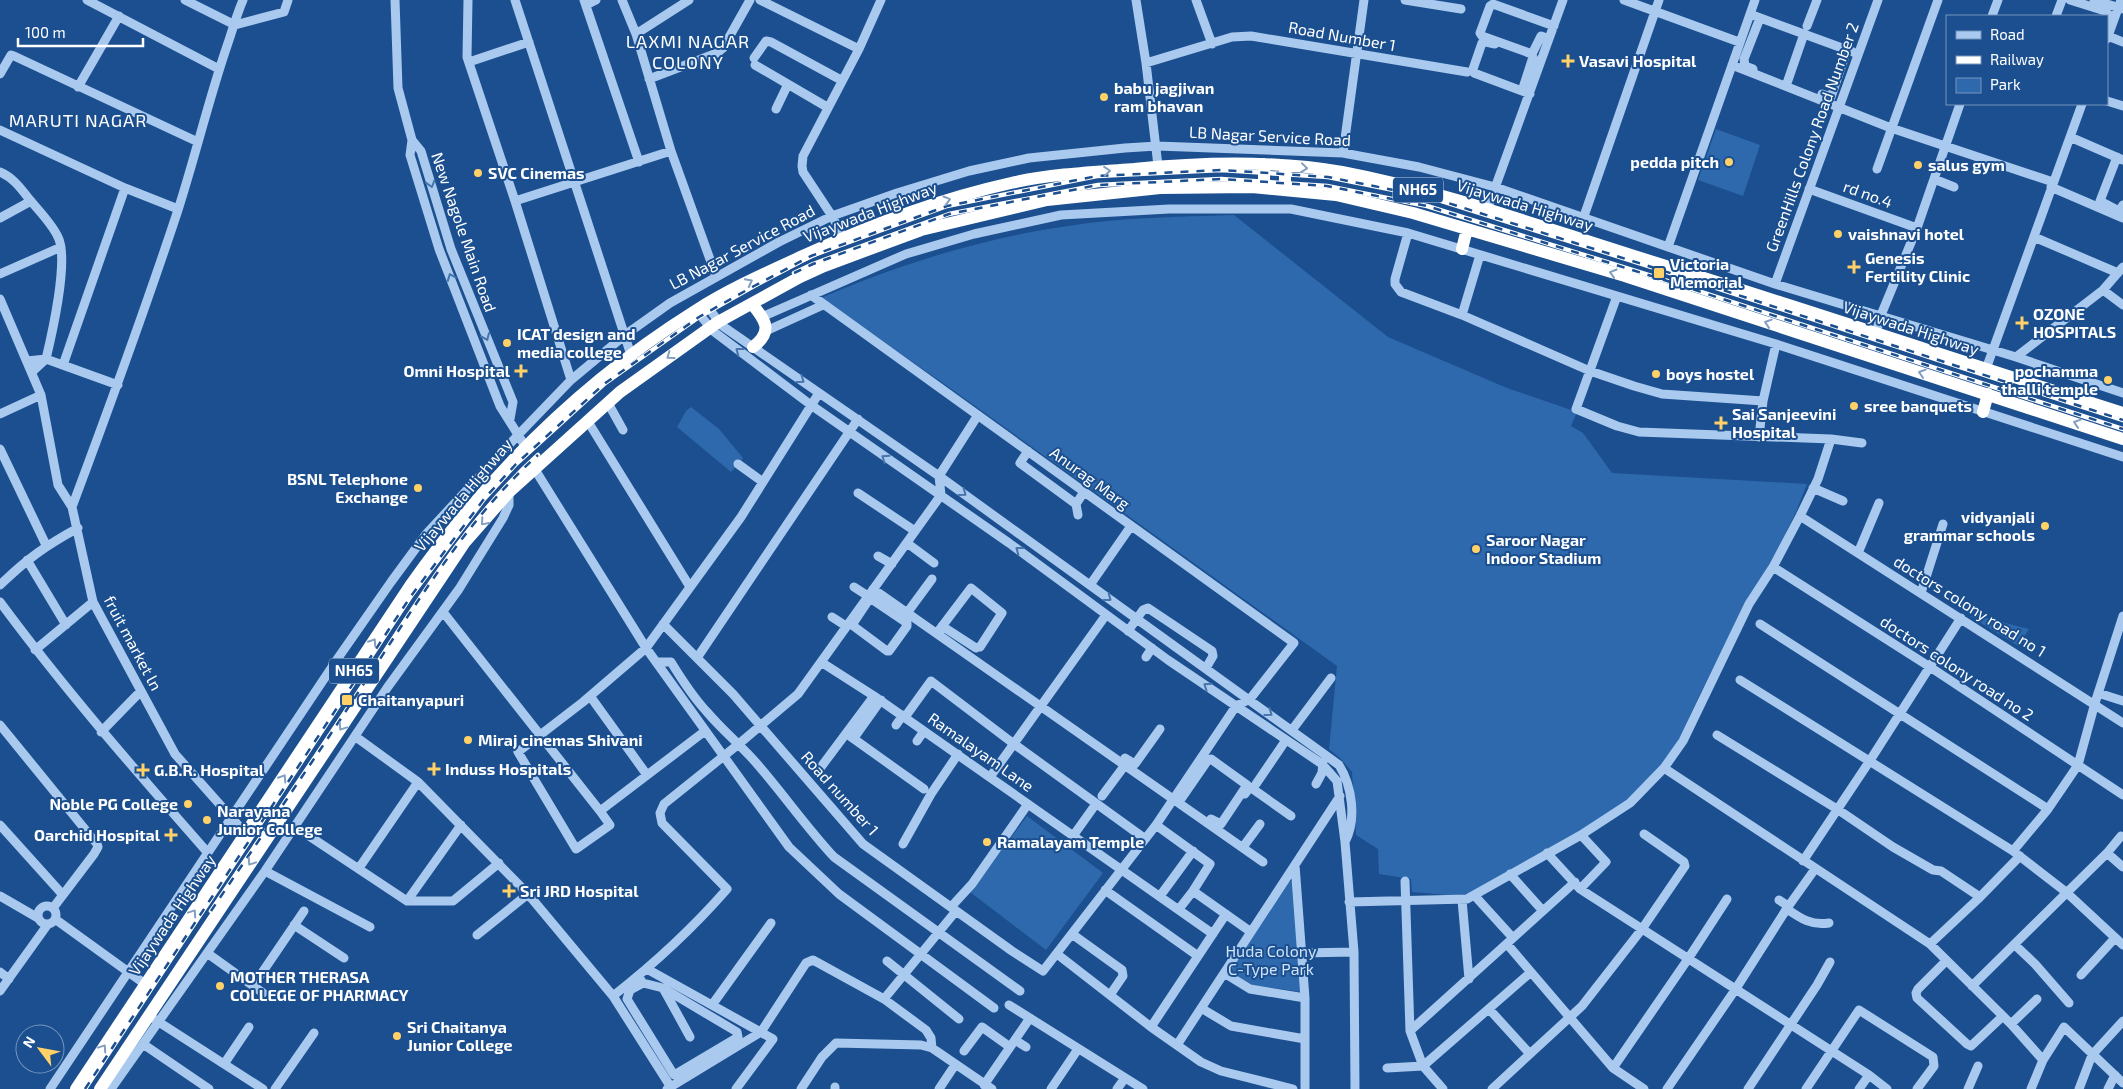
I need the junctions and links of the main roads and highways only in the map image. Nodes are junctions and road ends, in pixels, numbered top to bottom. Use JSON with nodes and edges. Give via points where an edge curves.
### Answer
{"nodes":[{"id":1,"x":1264,"y":164,"type":"junction"},
{"id":2,"x":1285,"y":166,"type":"junction"},
{"id":3,"x":1264,"y":188,"type":"junction"},
{"id":4,"x":1285,"y":190,"type":"junction"},
{"id":5,"x":915,"y":209,"type":"junction"},
{"id":6,"x":1467,"y":229,"type":"junction"},
{"id":7,"x":921,"y":230,"type":"junction"},
{"id":8,"x":1462,"y":249,"type":"road end"},
{"id":9,"x":752,"y":304,"type":"junction"},
{"id":10,"x":1807,"y":311,"type":"junction"},
{"id":11,"x":1799,"y":333,"type":"junction"},
{"id":12,"x":753,"y":347,"type":"road end"},
{"id":13,"x":1988,"y":394,"type":"junction"},
{"id":14,"x":1984,"y":412,"type":"road end"},
{"id":15,"x":2123,"y":413,"type":"edge"},
{"id":16,"x":2123,"y":438,"type":"edge"},
{"id":17,"x":76,"y":1089,"type":"edge"},
{"id":18,"x":100,"y":1089,"type":"edge"}],
"edges":[{"from":1,"to":2,"type":"highway","name":"Vijaywada Highway","number":"NH65"},
{"from":1,"to":3,"type":"highway"},
{"from":5,"to":1,"type":"highway","name":"Vijaywada Highway","number":"NH65","one_way":true,"via":[[1015,182],[1061,175],[1158,166]]},
{"from":2,"to":4,"type":"highway"},
{"from":2,"to":10,"type":"highway","name":"Vijaywada Highway","number":"NH65","one_way":true,"via":[[1341,172],[1437,195]]},
{"from":3,"to":4,"type":"highway","name":"Vijaywada Highway","number":"NH65"},
{"from":3,"to":7,"type":"highway","name":"Vijaywada Highway","number":"NH65","via":[[1160,188],[1047,200]]},
{"from":4,"to":6,"type":"highway","name":"Vijaywada Highway","number":"NH65","via":[[1336,195]]},
{"from":5,"to":7,"type":"highway"},
{"from":17,"to":5,"type":"highway","name":"Vijaywada Highway","number":"NH65","one_way":true,"via":[[438,546],[506,465],[606,374],[701,307],[843,237]]},
{"from":6,"to":8,"type":"highway"},
{"from":11,"to":6,"type":"highway","name":"Vijaywada Highway","number":"NH65","one_way":true},
{"from":7,"to":9,"type":"highway","name":"Vijaywada Highway","number":"NH65","via":[[824,266]]},
{"from":9,"to":12,"type":"highway","via":[[766,326],[760,342]]},
{"from":9,"to":18,"type":"highway","name":"Vijaywada Highway","number":"NH65","one_way":true,"via":[[714,325],[608,402],[534,468],[465,542],[154,1018]]},
{"from":10,"to":11,"type":"highway"},
{"from":10,"to":15,"type":"highway","name":"Vijaywada Highway","number":"NH65"},
{"from":13,"to":11,"type":"highway","name":"Vijaywada Highway","number":"NH65","one_way":true},
{"from":13,"to":14,"type":"highway"},
{"from":16,"to":13,"type":"highway","name":"Vijaywada Highway","number":"NH65","one_way":true}]}
